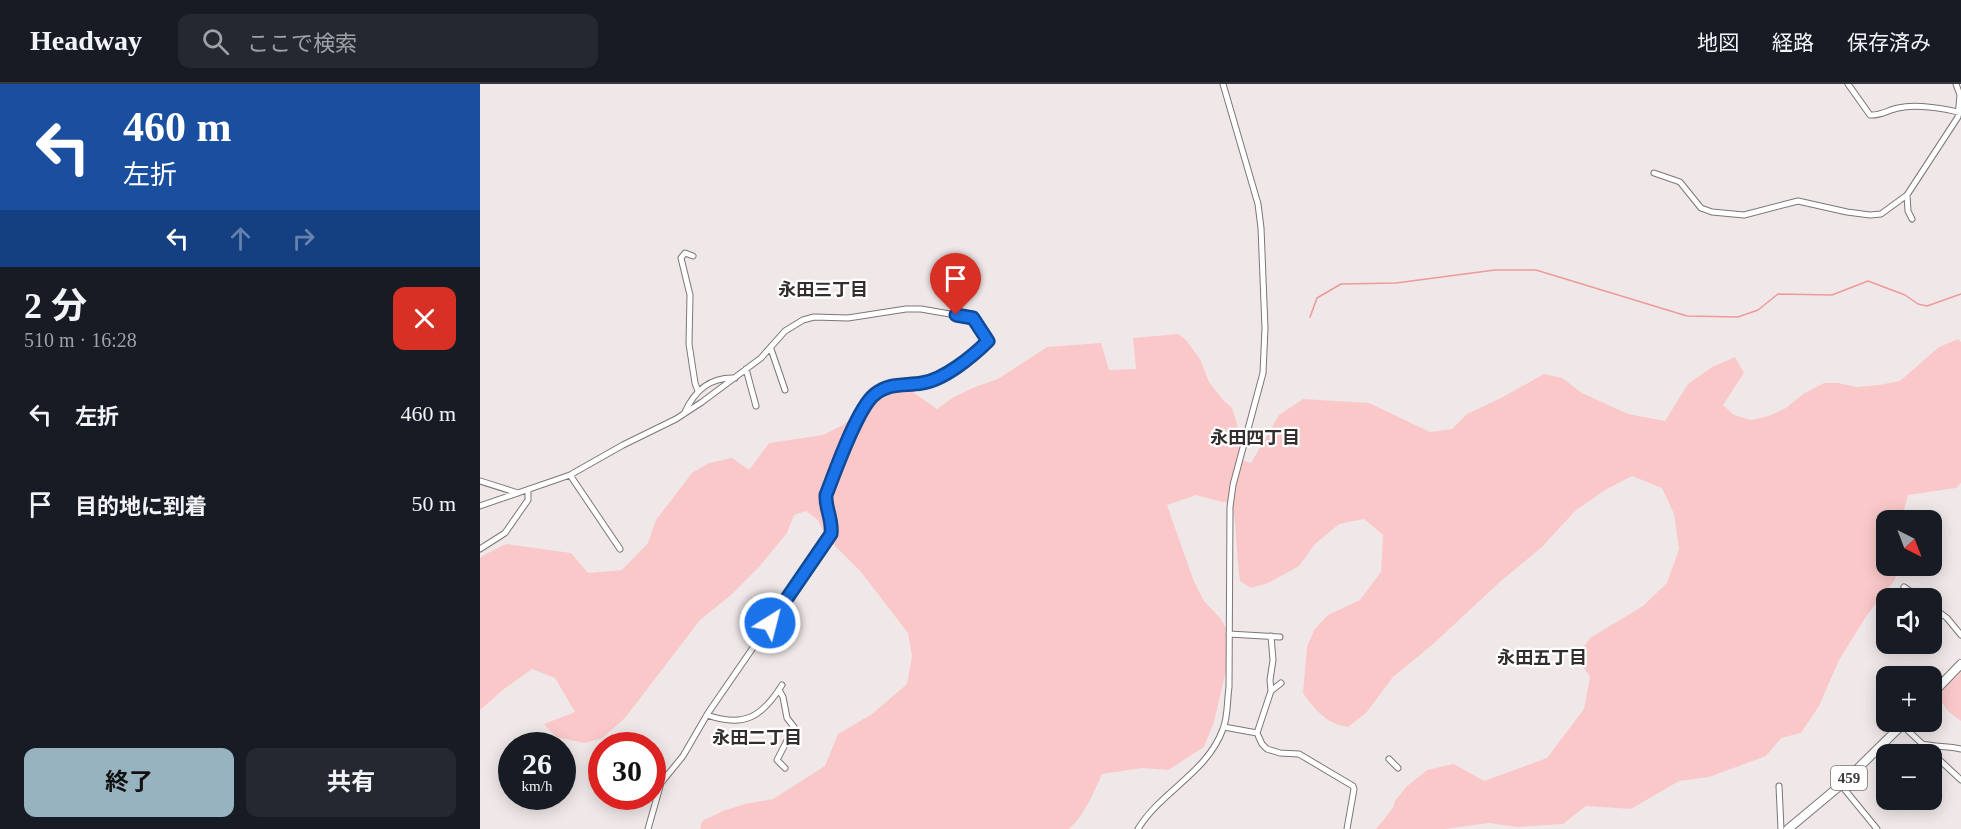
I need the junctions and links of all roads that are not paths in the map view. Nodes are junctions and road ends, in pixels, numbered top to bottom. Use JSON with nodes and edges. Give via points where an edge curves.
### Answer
{"nodes":[{"id":1,"x":1222,"y":84,"type":"edge"},
{"id":2,"x":1848,"y":84,"type":"edge"},
{"id":3,"x":1956,"y":84,"type":"edge"},
{"id":4,"x":1960,"y":113,"type":"edge"},
{"id":5,"x":1654,"y":172,"type":"dead end"},
{"id":6,"x":1907,"y":195,"type":"junction"},
{"id":7,"x":1912,"y":219,"type":"dead end"},
{"id":8,"x":693,"y":256,"type":"dead end"},
{"id":9,"x":771,"y":349,"type":"junction"},
{"id":10,"x":746,"y":369,"type":"junction"},
{"id":11,"x":735,"y":378,"type":"junction"},
{"id":12,"x":784,"y":390,"type":"dead end"},
{"id":13,"x":698,"y":391,"type":"junction"},
{"id":14,"x":756,"y":406,"type":"dead end"},
{"id":15,"x":684,"y":414,"type":"junction"},
{"id":16,"x":570,"y":475,"type":"junction"},
{"id":17,"x":480,"y":481,"type":"edge"},
{"id":18,"x":528,"y":491,"type":"junction"},
{"id":19,"x":520,"y":494,"type":"junction"},
{"id":20,"x":480,"y":506,"type":"edge"},
{"id":21,"x":480,"y":549,"type":"edge"},
{"id":22,"x":620,"y":549,"type":"dead end"},
{"id":23,"x":1942,"y":614,"type":"edge"},
{"id":24,"x":1229,"y":634,"type":"junction"},
{"id":25,"x":1961,"y":635,"type":"edge"},
{"id":26,"x":1271,"y":636,"type":"junction"},
{"id":27,"x":1280,"y":637,"type":"dead end"},
{"id":28,"x":1960,"y":667,"type":"edge"},
{"id":29,"x":1281,"y":683,"type":"dead end"},
{"id":30,"x":1942,"y":684,"type":"edge"},
{"id":31,"x":1271,"y":691,"type":"junction"},
{"id":32,"x":707,"y":715,"type":"junction"},
{"id":33,"x":1224,"y":727,"type":"junction"},
{"id":34,"x":1894,"y":732,"type":"edge"},
{"id":35,"x":1911,"y":732,"type":"edge"},
{"id":36,"x":1257,"y":733,"type":"junction"},
{"id":37,"x":1921,"y":744,"type":"edge"},
{"id":38,"x":1942,"y":747,"type":"edge"},
{"id":39,"x":1961,"y":749,"type":"edge"},
{"id":40,"x":1389,"y":759,"type":"dead end"},
{"id":41,"x":1942,"y":763,"type":"edge"},
{"id":42,"x":785,"y":768,"type":"dead end"},
{"id":43,"x":1398,"y":768,"type":"dead end"},
{"id":44,"x":1961,"y":780,"type":"edge"},
{"id":45,"x":1841,"y":785,"type":"junction"},
{"id":46,"x":1779,"y":786,"type":"dead end"},
{"id":47,"x":1793,"y":828,"type":"edge"},
{"id":48,"x":648,"y":829,"type":"edge"},
{"id":49,"x":1138,"y":829,"type":"edge"},
{"id":50,"x":1347,"y":829,"type":"edge"},
{"id":51,"x":1781,"y":829,"type":"edge"},
{"id":52,"x":1877,"y":829,"type":"edge"}],
"edges":[{"from":1,"to":24,"type":"street","via":[[1258,204],[1265,328],[1263,373],[1230,507]]},
{"from":2,"to":4,"type":"street","via":[[1870,115],[1904,107]]},
{"from":3,"to":4,"type":"street"},
{"from":4,"to":6,"type":"street"},
{"from":5,"to":6,"type":"street","via":[[1680,182],[1701,208],[1733,215],[1798,201],[1875,215],[1884,213]]},
{"from":6,"to":7,"type":"street"},
{"from":8,"to":13,"type":"street","via":[[685,254],[681,258],[690,295],[689,344]]},
{"from":9,"to":10,"type":"street"},
{"from":9,"to":12,"type":"street"},
{"from":9,"to":32,"type":"street","via":[[785,331],[803,320],[906,309],[973,318],[988,341],[932,381],[888,387],[869,400],[826,495],[830,537]]},
{"from":10,"to":11,"type":"street"},
{"from":10,"to":14,"type":"street"},
{"from":11,"to":13,"type":"street","via":[[716,379]]},
{"from":11,"to":15,"type":"street"},
{"from":13,"to":15,"type":"street"},
{"from":15,"to":16,"type":"street"},
{"from":16,"to":18,"type":"street"},
{"from":16,"to":22,"type":"street"},
{"from":17,"to":19,"type":"street"},
{"from":18,"to":19,"type":"street"},
{"from":18,"to":21,"type":"street","via":[[528,500],[505,533]]},
{"from":19,"to":20,"type":"street"},
{"from":23,"to":25,"type":"street"},
{"from":24,"to":26,"type":"street"},
{"from":24,"to":33,"type":"street"},
{"from":26,"to":27,"type":"street"},
{"from":26,"to":31,"type":"street"},
{"from":28,"to":30,"type":"highway"},
{"from":29,"to":31,"type":"street"},
{"from":31,"to":36,"type":"street"},
{"from":32,"to":42,"type":"street","via":[[746,720],[768,704],[780,687],[794,727],[777,760]]},
{"from":32,"to":48,"type":"street","via":[[661,783]]},
{"from":33,"to":36,"type":"street"},
{"from":33,"to":49,"type":"street","via":[[1198,767],[1152,810]]},
{"from":34,"to":45,"type":"highway","number":"459"},
{"from":35,"to":37,"type":"street"},
{"from":36,"to":50,"type":"street","via":[[1267,749],[1299,754],[1353,786]]},
{"from":38,"to":39,"type":"street"},
{"from":40,"to":43,"type":"street"},
{"from":41,"to":44,"type":"street"},
{"from":45,"to":47,"type":"highway","number":"459"},
{"from":45,"to":52,"type":"street"},
{"from":46,"to":51,"type":"street"}]}
